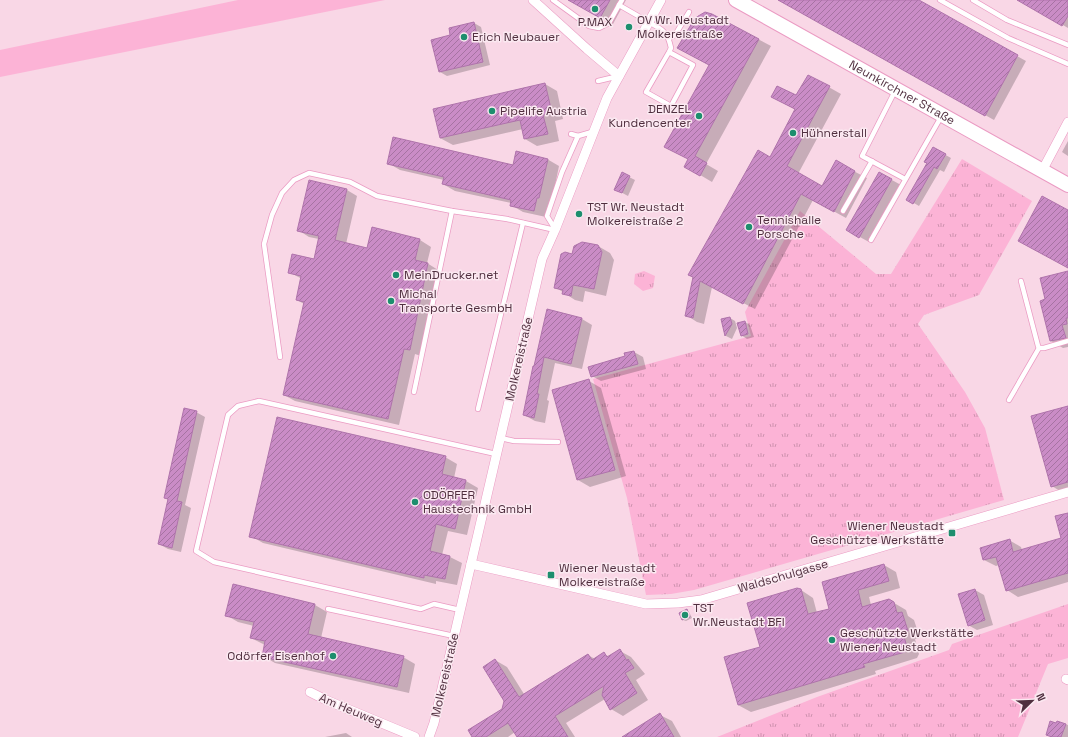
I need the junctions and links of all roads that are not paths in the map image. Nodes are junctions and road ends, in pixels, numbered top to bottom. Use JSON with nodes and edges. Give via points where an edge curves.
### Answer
{"nodes":[{"id":1,"x":533,"y":0,"type":"edge"},
{"id":2,"x":553,"y":0,"type":"edge"},
{"id":3,"x":622,"y":0,"type":"edge"},
{"id":4,"x":661,"y":0,"type":"edge"},
{"id":5,"x":736,"y":0,"type":"edge"},
{"id":6,"x":940,"y":0,"type":"edge"},
{"id":7,"x":973,"y":0,"type":"edge"},
{"id":8,"x":619,"y":5,"type":"junction"},
{"id":9,"x":689,"y":12,"type":"dead end"},
{"id":10,"x":649,"y":22,"type":"junction"},
{"id":11,"x":669,"y":38,"type":"junction"},
{"id":12,"x":1068,"y":45,"type":"edge"},
{"id":13,"x":669,"y":52,"type":"junction"},
{"id":14,"x":1068,"y":64,"type":"edge"},
{"id":15,"x":619,"y":76,"type":"junction"},
{"id":16,"x":598,"y":81,"type":"dead end"},
{"id":17,"x":896,"y":90,"type":"junction"},
{"id":18,"x":941,"y":115,"type":"junction"},
{"id":19,"x":1068,"y":122,"type":"edge"},
{"id":20,"x":593,"y":132,"type":"junction"},
{"id":21,"x":571,"y":134,"type":"dead end"},
{"id":22,"x":578,"y":136,"type":"junction"},
{"id":23,"x":872,"y":161,"type":"junction"},
{"id":24,"x":1042,"y":171,"type":"junction"},
{"id":25,"x":905,"y":179,"type":"junction"},
{"id":26,"x":1068,"y":185,"type":"edge"},
{"id":27,"x":452,"y":210,"type":"junction"},
{"id":28,"x":843,"y":211,"type":"dead end"},
{"id":29,"x":523,"y":223,"type":"junction"},
{"id":30,"x":555,"y":230,"type":"junction"},
{"id":31,"x":871,"y":240,"type":"dead end"},
{"id":32,"x":1021,"y":281,"type":"dead end"},
{"id":33,"x":1068,"y":341,"type":"edge"},
{"id":34,"x":1039,"y":348,"type":"junction"},
{"id":35,"x":280,"y":357,"type":"dead end"},
{"id":36,"x":414,"y":392,"type":"dead end"},
{"id":37,"x":1009,"y":400,"type":"dead end"},
{"id":38,"x":478,"y":409,"type":"dead end"},
{"id":39,"x":501,"y":438,"type":"junction"},
{"id":40,"x":558,"y":442,"type":"dead end"},
{"id":41,"x":496,"y":454,"type":"junction"},
{"id":42,"x":1068,"y":492,"type":"edge"},
{"id":43,"x":471,"y":564,"type":"junction"},
{"id":44,"x":328,"y":609,"type":"dead end"},
{"id":45,"x":460,"y":610,"type":"junction"},
{"id":46,"x":454,"y":636,"type":"junction"},
{"id":47,"x":310,"y":692,"type":"dead end"},
{"id":48,"x":415,"y":737,"type":"edge"},
{"id":49,"x":429,"y":737,"type":"edge"}],
"edges":[{"from":1,"to":15,"type":"street"},
{"from":2,"to":8,"type":"lane","via":[[589,26],[599,28],[608,23]]},
{"from":3,"to":8,"type":"lane"},
{"from":4,"to":10,"type":"street","name":"Molkereistraße"},
{"from":5,"to":17,"type":"main road","name":"Neunkirchner Straße"},
{"from":6,"to":14,"type":"lane","via":[[1008,38]]},
{"from":7,"to":12,"type":"lane","via":[[1007,20]]},
{"from":8,"to":10,"type":"lane"},
{"from":9,"to":11,"type":"lane","via":[[675,35]]},
{"from":10,"to":11,"type":"lane","via":[[665,32]]},
{"from":10,"to":15,"type":"street","name":"Molkereistraße"},
{"from":11,"to":13,"type":"lane"},
{"from":13,"to":13,"type":"lane","via":[[693,66],[671,106],[646,92]]},
{"from":15,"to":16,"type":"lane"},
{"from":15,"to":20,"type":"street","name":"Molkereistraße"},
{"from":17,"to":18,"type":"main road","name":"Neunkirchner Straße"},
{"from":17,"to":23,"type":"lane","via":[[862,156]]},
{"from":18,"to":24,"type":"main road","name":"Neunkirchner Straße"},
{"from":18,"to":25,"type":"lane"},
{"from":19,"to":24,"type":"street"},
{"from":20,"to":22,"type":"lane"},
{"from":20,"to":30,"type":"street","name":"Molkereistraße"},
{"from":21,"to":22,"type":"lane"},
{"from":22,"to":30,"type":"lane","via":[[547,216]]},
{"from":23,"to":25,"type":"lane"},
{"from":23,"to":28,"type":"lane"},
{"from":24,"to":26,"type":"main road","name":"Neunkirchner Straße"},
{"from":25,"to":31,"type":"lane"},
{"from":27,"to":29,"type":"lane"},
{"from":27,"to":35,"type":"lane","via":[[377,196],[350,182],[309,173],[294,180],[282,193],[272,215],[264,244]]},
{"from":27,"to":36,"type":"lane"},
{"from":29,"to":30,"type":"lane"},
{"from":29,"to":38,"type":"lane"},
{"from":30,"to":39,"type":"street","name":"Molkereistraße","via":[[542,259]]},
{"from":32,"to":34,"type":"lane"},
{"from":33,"to":34,"type":"lane"},
{"from":34,"to":37,"type":"lane"},
{"from":39,"to":40,"type":"lane","via":[[514,441]]},
{"from":39,"to":41,"type":"street","name":"Molkereistraße"},
{"from":41,"to":43,"type":"street","name":"Molkereistraße"},
{"from":41,"to":45,"type":"lane","via":[[259,401],[238,406],[228,415],[196,551],[214,562],[421,609],[434,604]]},
{"from":42,"to":43,"type":"street","name":"Waldschulgasse","via":[[701,600],[678,603],[646,604]]},
{"from":43,"to":45,"type":"street","name":"Molkereistraße"},
{"from":44,"to":46,"type":"lane"},
{"from":45,"to":46,"type":"street","name":"Molkereistraße"},
{"from":46,"to":49,"type":"street","name":"Molkereistraße"},
{"from":47,"to":48,"type":"street","name":"Am Heuweg"}]}
